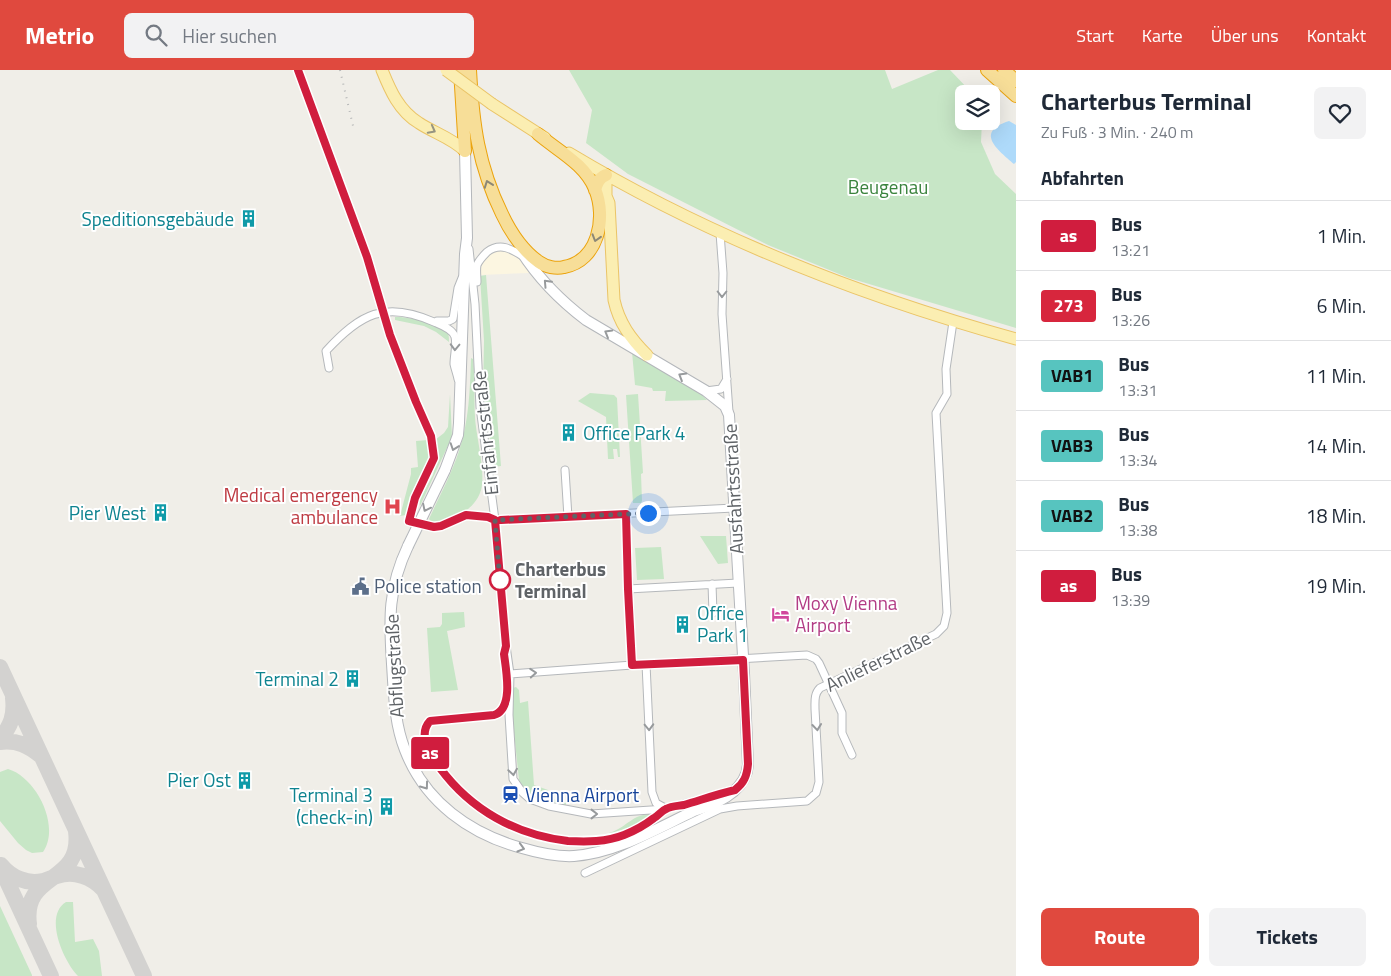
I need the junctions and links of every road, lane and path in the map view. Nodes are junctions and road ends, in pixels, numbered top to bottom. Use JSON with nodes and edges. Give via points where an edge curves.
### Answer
{"nodes":[{"id":1,"x":298,"y":70,"type":"edge"},
{"id":2,"x":382,"y":70,"type":"edge"},
{"id":3,"x":390,"y":70,"type":"edge"},
{"id":4,"x":446,"y":70,"type":"edge"},
{"id":5,"x":460,"y":70,"type":"edge"},
{"id":6,"x":470,"y":70,"type":"edge"},
{"id":7,"x":987,"y":70,"type":"edge"},
{"id":8,"x":1004,"y":70,"type":"edge"},
{"id":9,"x":1016,"y":81,"type":"edge"},
{"id":10,"x":1016,"y":96,"type":"edge"},
{"id":11,"x":395,"y":97,"type":"junction"},
{"id":12,"x":538,"y":134,"type":"junction"},
{"id":13,"x":465,"y":151,"type":"junction"},
{"id":14,"x":606,"y":175,"type":"junction"},
{"id":15,"x":626,"y":186,"type":"junction"},
{"id":16,"x":595,"y":190,"type":"junction"},
{"id":17,"x":609,"y":203,"type":"junction"},
{"id":18,"x":508,"y":228,"type":"junction"},
{"id":19,"x":720,"y":234,"type":"junction"},
{"id":20,"x":467,"y":238,"type":"junction"},
{"id":21,"x":525,"y":257,"type":"junction"},
{"id":22,"x":464,"y":273,"type":"junction"},
{"id":23,"x":475,"y":304,"type":"junction"},
{"id":24,"x":383,"y":312,"type":"junction"},
{"id":25,"x":432,"y":321,"type":"junction"},
{"id":26,"x":953,"y":322,"type":"junction"},
{"id":27,"x":1016,"y":339,"type":"edge"},
{"id":28,"x":647,"y":355,"type":"junction"},
{"id":29,"x":329,"y":368,"type":"dead end"},
{"id":30,"x":728,"y":379,"type":"junction"},
{"id":31,"x":459,"y":385,"type":"junction"},
{"id":32,"x":706,"y":391,"type":"junction"},
{"id":33,"x":729,"y":415,"type":"junction"},
{"id":34,"x":565,"y":470,"type":"dead end"},
{"id":35,"x":734,"y":508,"type":"junction"},
{"id":36,"x":626,"y":514,"type":"junction"},
{"id":37,"x":568,"y":517,"type":"junction"},
{"id":38,"x":495,"y":520,"type":"junction"},
{"id":39,"x":738,"y":583,"type":"junction"},
{"id":40,"x":712,"y":584,"type":"junction"},
{"id":41,"x":628,"y":589,"type":"junction"},
{"id":42,"x":713,"y":614,"type":"dead end"},
{"id":43,"x":743,"y":660,"type":"junction"},
{"id":44,"x":646,"y":664,"type":"junction"},
{"id":45,"x":632,"y":665,"type":"junction"},
{"id":46,"x":510,"y":674,"type":"junction"},
{"id":47,"x":828,"y":684,"type":"junction"},
{"id":48,"x":852,"y":754,"type":"dead end"},
{"id":49,"x":735,"y":790,"type":"junction"},
{"id":50,"x":666,"y":809,"type":"junction"},
{"id":51,"x":585,"y":873,"type":"dead end"}],
"edges":[{"from":1,"to":24,"type":"street","via":[[367,257]]},
{"from":2,"to":11,"type":"main road"},
{"from":3,"to":11,"type":"main road"},
{"from":4,"to":12,"type":"main road","bridge":true},
{"from":5,"to":13,"type":"highway"},
{"from":18,"to":6,"type":"highway","one_way":true,"via":[[490,189],[478,149]]},
{"from":7,"to":10,"type":"highway"},
{"from":8,"to":9,"type":"highway"},
{"from":11,"to":13,"type":"main road","one_way":true,"via":[[418,123]]},
{"from":12,"to":14,"type":"main road"},
{"from":12,"to":16,"type":"highway","via":[[578,165]]},
{"from":13,"to":20,"type":"street","name":"Einfahrtsstraße"},
{"from":14,"to":15,"type":"main road"},
{"from":14,"to":16,"type":"highway","via":[[601,177]]},
{"from":14,"to":17,"type":"main road"},
{"from":15,"to":17,"type":"main road","via":[[616,190]]},
{"from":15,"to":19,"type":"main road"},
{"from":16,"to":18,"type":"highway","one_way":true,"via":[[600,209],[597,237],[586,255],[570,266],[551,267],[539,263]]},
{"from":17,"to":28,"type":"main road","via":[[617,314],[624,328]]},
{"from":18,"to":21,"type":"street","name":"Ausfahrtsstraße"},
{"from":19,"to":26,"type":"main road","via":[[810,272]]},
{"from":19,"to":30,"type":"street","one_way":true},
{"from":20,"to":22,"type":"street","name":"Abflugstraße"},
{"from":20,"to":23,"type":"street","name":"Einfahrtsstraße"},
{"from":21,"to":23,"type":"street","via":[[512,249],[500,247],[485,254],[477,266]]},
{"from":28,"to":21,"type":"street","name":"Ausfahrtsstraße","one_way":true,"via":[[570,308]]},
{"from":22,"to":25,"type":"street","via":[[453,319]]},
{"from":22,"to":31,"type":"street","name":"Abflugstraße"},
{"from":23,"to":38,"type":"street","name":"Einfahrtsstraße","via":[[480,407]]},
{"from":24,"to":25,"type":"street","via":[[403,311]]},
{"from":24,"to":29,"type":"street","via":[[353,324],[335,341],[326,351]]},
{"from":25,"to":31,"type":"street","one_way":true,"via":[[455,336],[454,365]]},
{"from":26,"to":27,"type":"main road"},
{"from":26,"to":47,"type":"street","name":"Anlieferstraße","via":[[946,369],[947,394],[936,413],[947,613],[944,626],[936,634]]},
{"from":32,"to":28,"type":"street","name":"Ausfahrtsstraße","one_way":true},
{"from":30,"to":32,"type":"street","via":[[721,389]]},
{"from":30,"to":33,"type":"street"},
{"from":31,"to":49,"type":"street","name":"Abflugstraße","one_way":true,"bridge":true,"via":[[458,435],[393,584],[390,618],[397,723],[405,751],[417,774],[454,816],[481,833],[500,842],[545,854],[575,856],[619,846],[717,802]]},
{"from":32,"to":33,"type":"street","name":"Ausfahrtsstraße","via":[[724,406]]},
{"from":33,"to":35,"type":"street","name":"Ausfahrtsstraße"},
{"from":34,"to":37,"type":"street"},
{"from":35,"to":36,"type":"street"},
{"from":35,"to":39,"type":"street","name":"Ausfahrtsstraße"},
{"from":36,"to":37,"type":"street"},
{"from":36,"to":41,"type":"street"},
{"from":37,"to":38,"type":"street"},
{"from":38,"to":46,"type":"street","name":"Einfahrtsstraße"},
{"from":39,"to":40,"type":"street"},
{"from":39,"to":43,"type":"street","name":"Ausfahrtsstraße"},
{"from":40,"to":41,"type":"street"},
{"from":40,"to":42,"type":"street"},
{"from":41,"to":45,"type":"street"},
{"from":43,"to":44,"type":"street"},
{"from":43,"to":47,"type":"street","via":[[807,655],[816,659]]},
{"from":43,"to":49,"type":"street","name":"Ausfahrtsstraße","via":[[748,764],[745,778]]},
{"from":44,"to":45,"type":"street"},
{"from":44,"to":50,"type":"street","one_way":true,"via":[[652,792],[656,803]]},
{"from":46,"to":45,"type":"street","one_way":true},
{"from":46,"to":50,"type":"street","name":"Einfahrtsstraße","one_way":true,"via":[[513,779],[530,799],[591,814]]},
{"from":47,"to":48,"type":"street","via":[[842,713],[842,733]]},
{"from":47,"to":51,"type":"street","name":"Anlieferstraße","one_way":true,"via":[[816,693],[818,788],[812,798],[720,809]]},
{"from":49,"to":50,"type":"street","name":"Einfahrtsstraße"}]}
